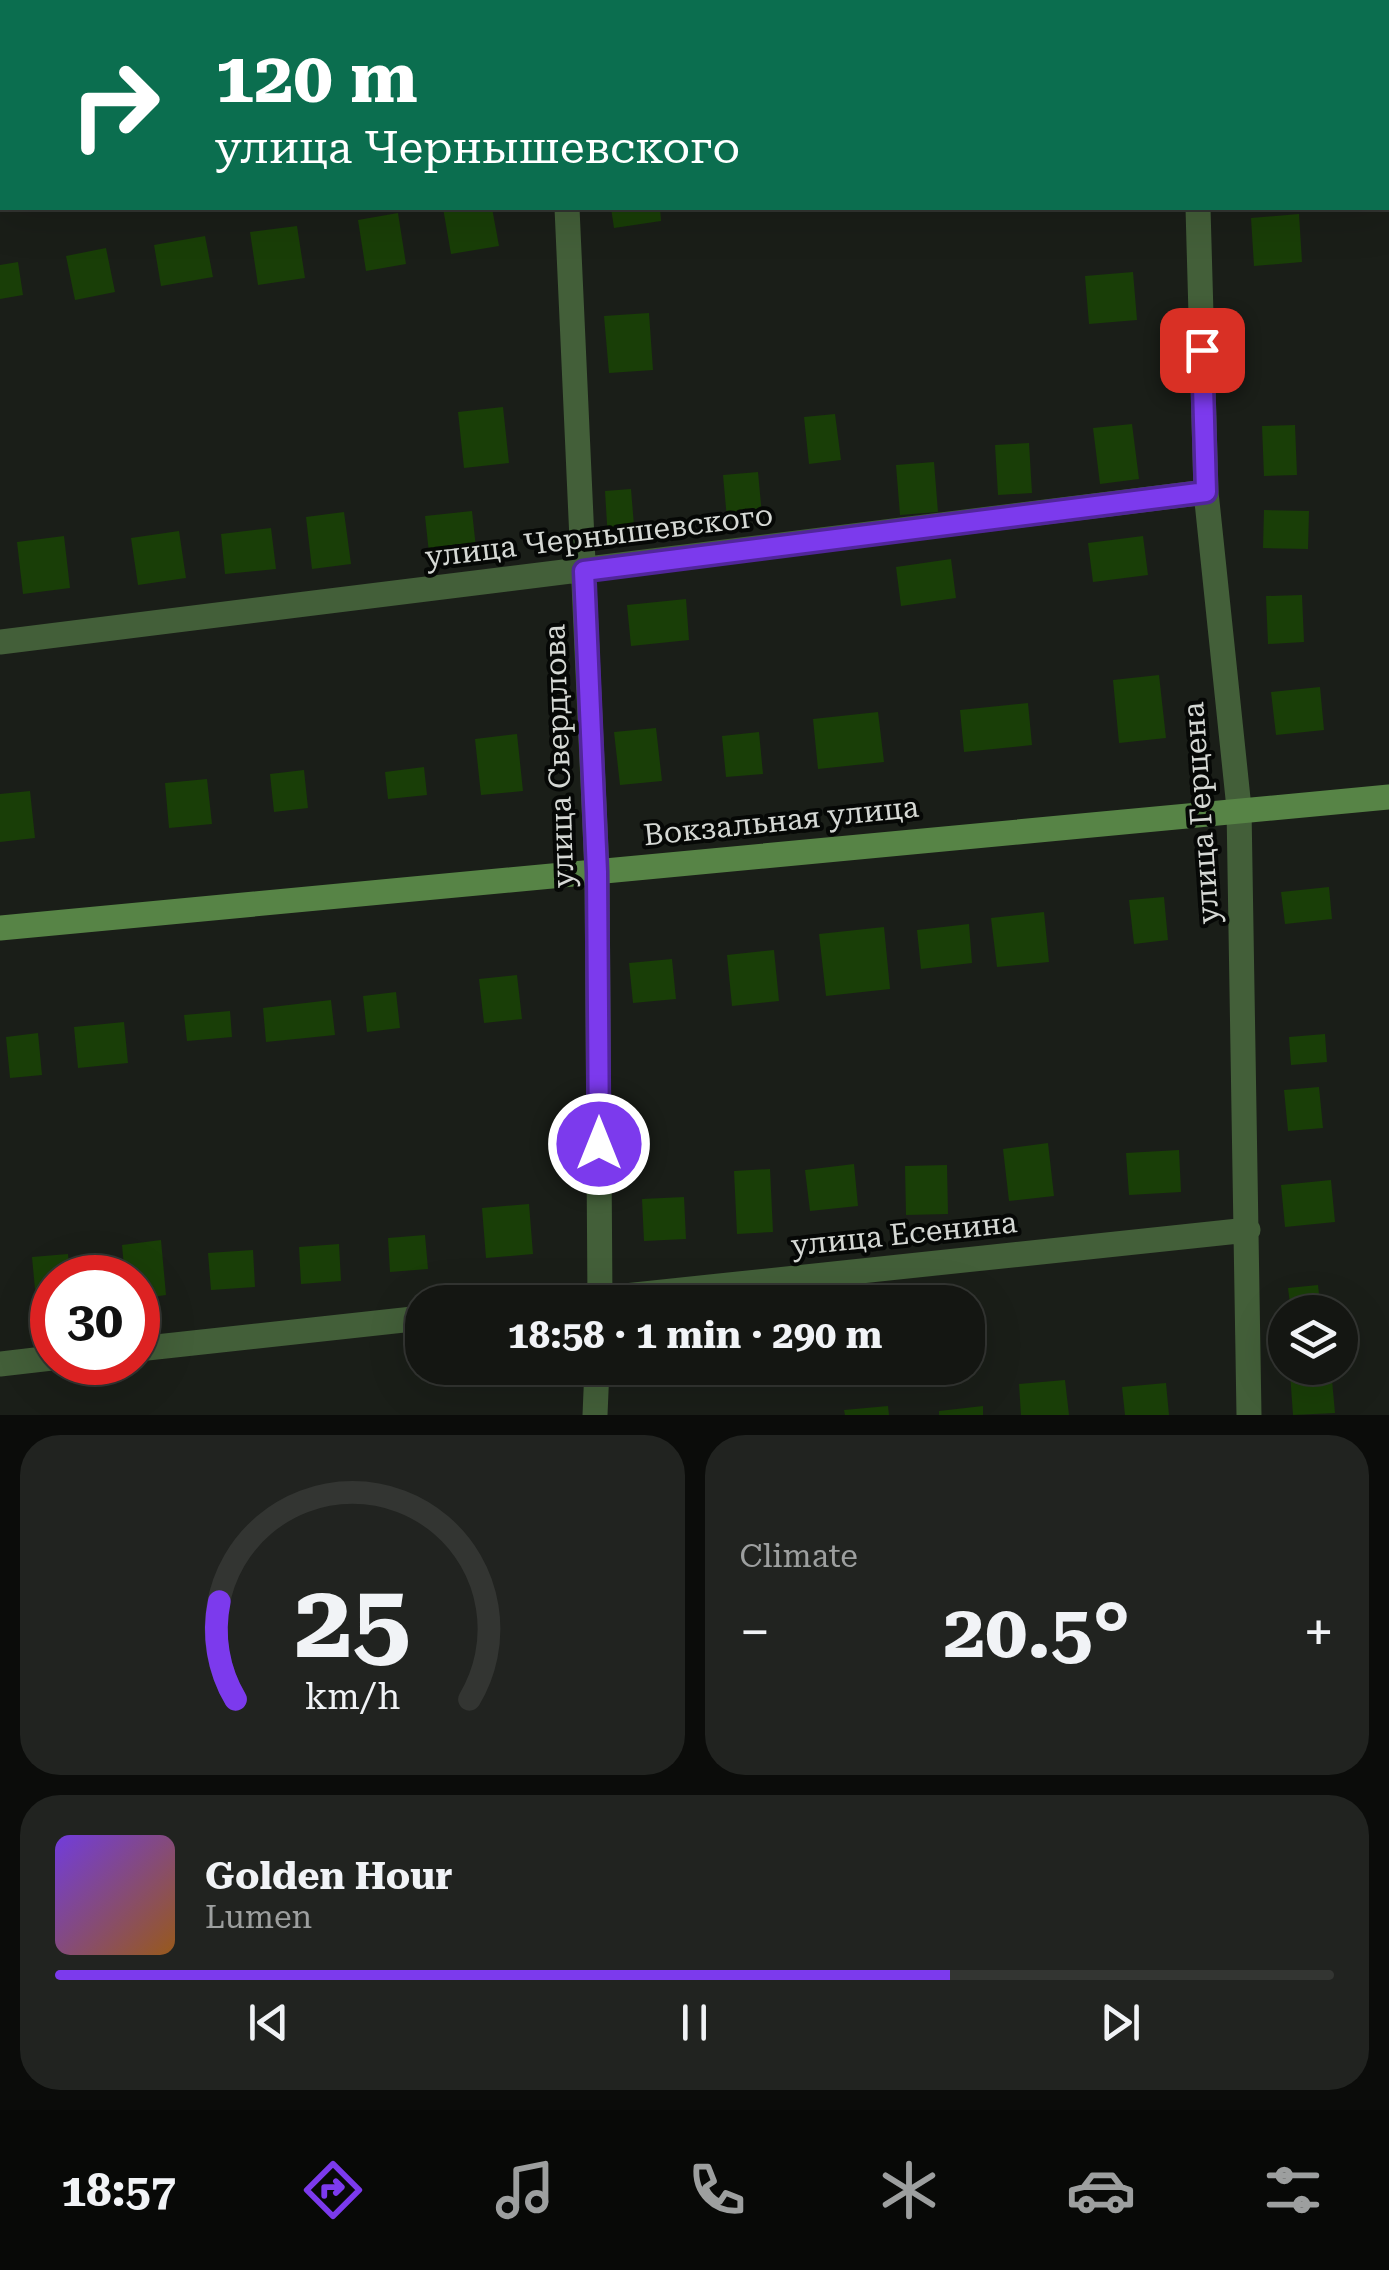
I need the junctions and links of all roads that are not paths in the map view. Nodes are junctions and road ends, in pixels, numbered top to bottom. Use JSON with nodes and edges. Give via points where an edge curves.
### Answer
{"nodes":[{"id":1,"x":568,"y":210,"type":"edge"},
{"id":2,"x":1198,"y":210,"type":"edge"},
{"id":3,"x":1206,"y":492,"type":"junction"},
{"id":4,"x":584,"y":571,"type":"junction"},
{"id":5,"x":0,"y":642,"type":"edge"},
{"id":6,"x":1389,"y":797,"type":"edge"},
{"id":7,"x":1239,"y":808,"type":"junction"},
{"id":8,"x":597,"y":872,"type":"junction"},
{"id":9,"x":0,"y":928,"type":"edge"},
{"id":10,"x":1248,"y":1230,"type":"junction"},
{"id":11,"x":600,"y":1285,"type":"edge"},
{"id":12,"x":746,"y":1285,"type":"edge"},
{"id":13,"x":405,"y":1320,"type":"edge"},
{"id":14,"x":160,"y":1347,"type":"edge"},
{"id":15,"x":30,"y":1361,"type":"edge"},
{"id":16,"x":0,"y":1364,"type":"edge"},
{"id":17,"x":596,"y":1385,"type":"edge"},
{"id":18,"x":595,"y":1415,"type":"edge"},
{"id":19,"x":1250,"y":1415,"type":"edge"}],
"edges":[{"from":1,"to":4,"type":"street","name":"улица Свердлова"},
{"from":2,"to":3,"type":"street","name":"улица Герцена"},
{"from":3,"to":4,"type":"street","name":"улица Чернышевского"},
{"from":3,"to":7,"type":"street","name":"улица Герцена"},
{"from":4,"to":5,"type":"street","name":"улица Чернышевского"},
{"from":4,"to":8,"type":"street","name":"улица Свердлова"},
{"from":6,"to":7,"type":"main road","name":"Вокзальная улица"},
{"from":7,"to":8,"type":"main road","name":"Вокзальная улица"},
{"from":7,"to":10,"type":"street","name":"улица Герцена"},
{"from":8,"to":9,"type":"main road","name":"Вокзальная улица"},
{"from":8,"to":11,"type":"street","name":"улица Свердлова"},
{"from":10,"to":12,"type":"street","name":"улица Есенина"},
{"from":10,"to":19,"type":"street","name":"улица Герцена"},
{"from":13,"to":14,"type":"street"},
{"from":15,"to":16,"type":"street"},
{"from":17,"to":18,"type":"street"}]}
